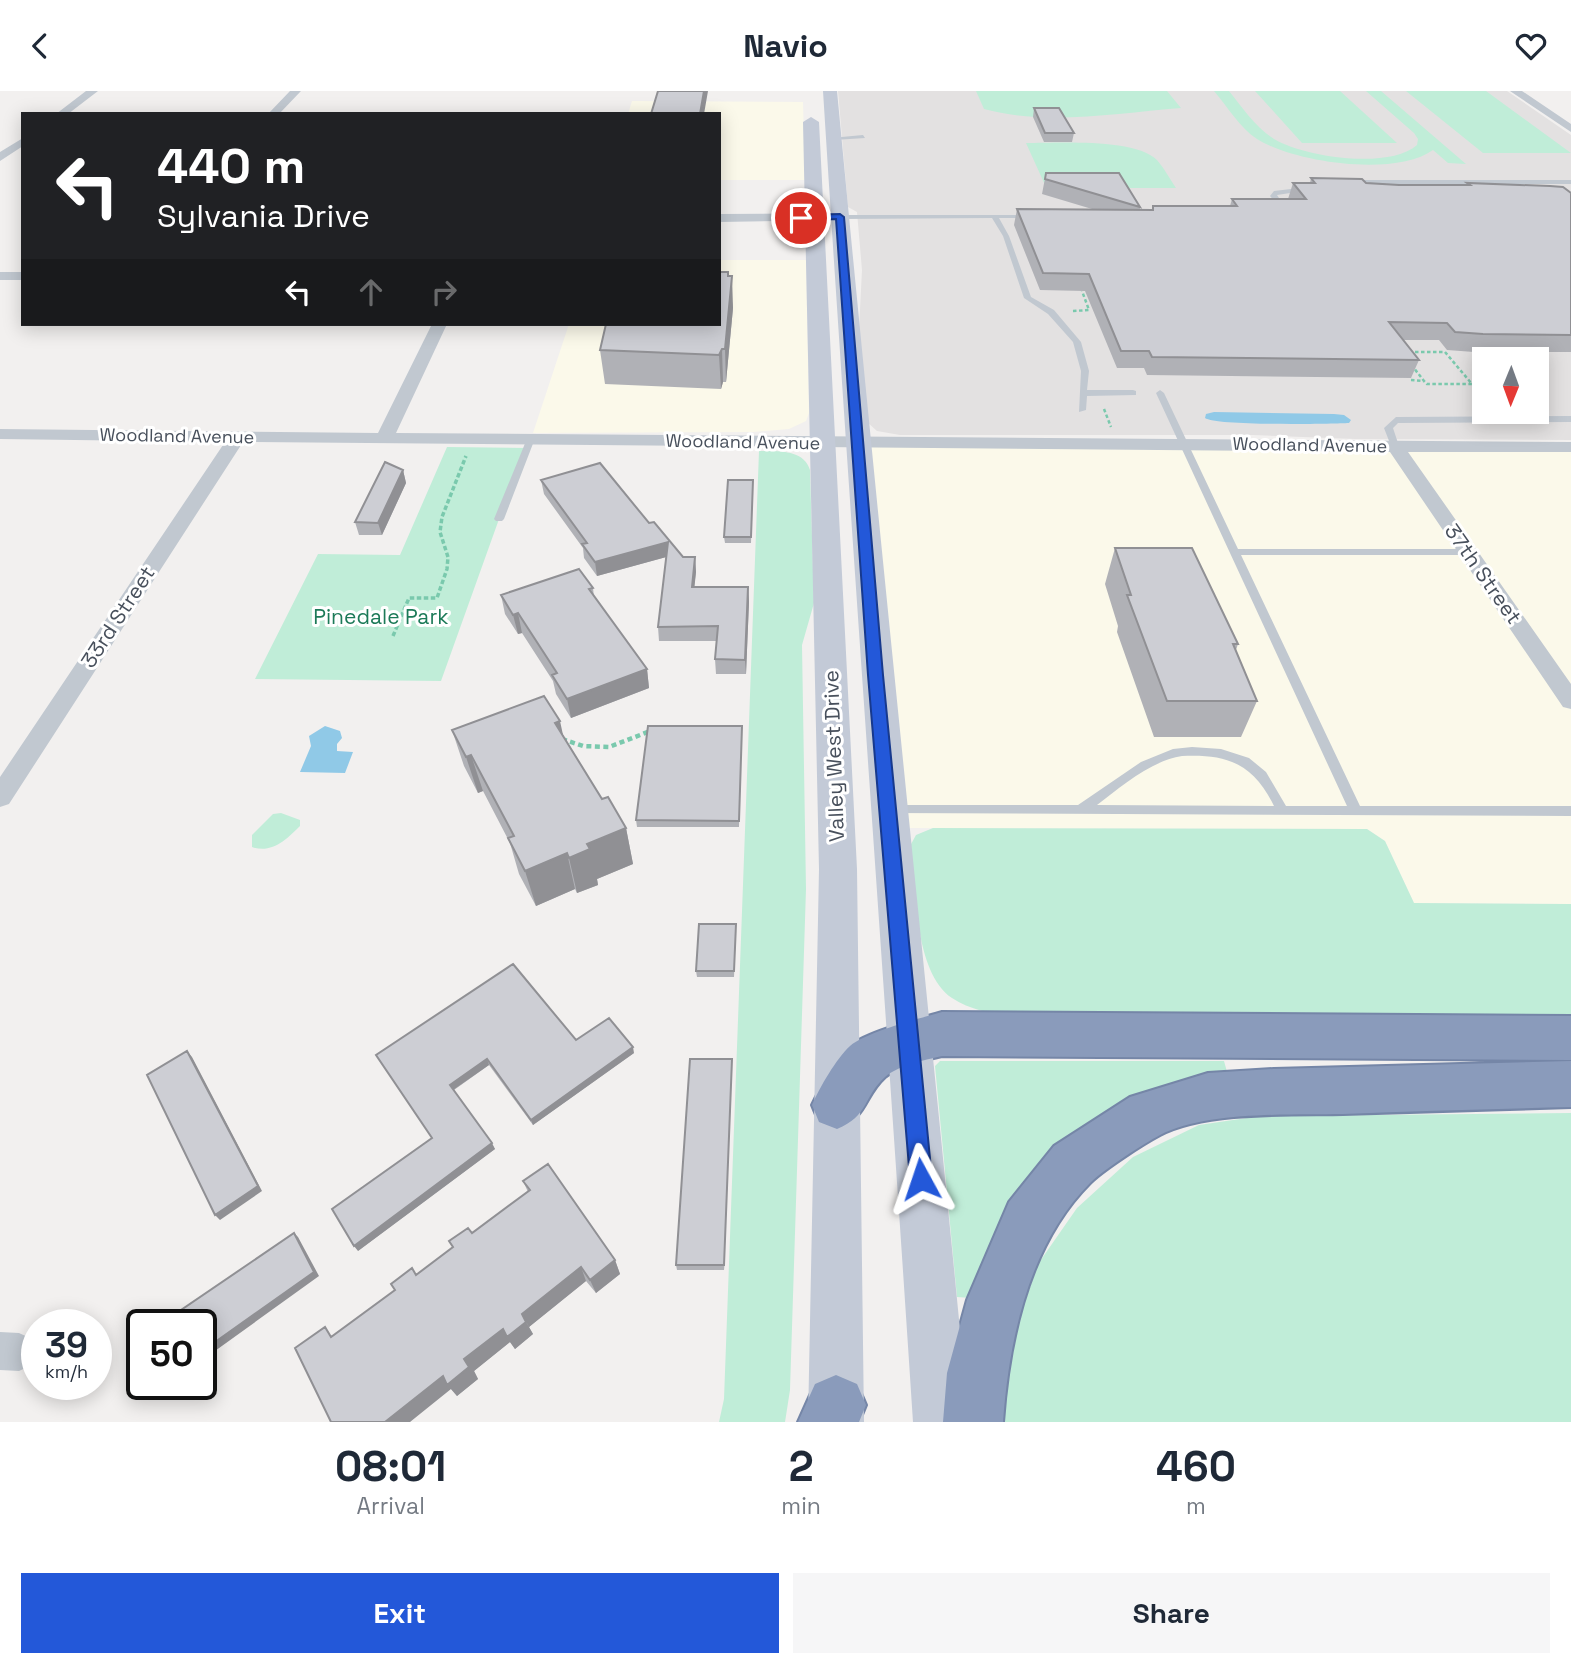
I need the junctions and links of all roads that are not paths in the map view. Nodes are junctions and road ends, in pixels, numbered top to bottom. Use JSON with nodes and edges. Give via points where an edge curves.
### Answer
{"nodes":[{"id":1,"x":93,"y":91,"type":"edge"},
{"id":2,"x":296,"y":91,"type":"edge"},
{"id":3,"x":830,"y":91,"type":"edge"},
{"id":4,"x":1515,"y":91,"type":"edge"},
{"id":5,"x":810,"y":102,"type":"dead end"},
{"id":6,"x":64,"y":112,"type":"edge"},
{"id":7,"x":275,"y":112,"type":"edge"},
{"id":8,"x":1571,"y":129,"type":"edge"},
{"id":9,"x":863,"y":137,"type":"dead end"},
{"id":10,"x":834,"y":138,"type":"junction"},
{"id":11,"x":21,"y":142,"type":"edge"},
{"id":12,"x":0,"y":157,"type":"edge"},
{"id":13,"x":1571,"y":182,"type":"edge"},
{"id":14,"x":1340,"y":183,"type":"edge"},
{"id":15,"x":1315,"y":188,"type":"edge"},
{"id":16,"x":1002,"y":207,"type":"dead end"},
{"id":17,"x":1271,"y":211,"type":"edge"},
{"id":18,"x":1042,"y":215,"type":"edge"},
{"id":19,"x":840,"y":217,"type":"junction"},
{"id":20,"x":995,"y":217,"type":"junction"},
{"id":21,"x":1004,"y":217,"type":"junction"},
{"id":22,"x":721,"y":218,"type":"edge"},
{"id":23,"x":813,"y":218,"type":"junction"},
{"id":24,"x":0,"y":276,"type":"edge"},
{"id":25,"x":21,"y":276,"type":"edge"},
{"id":26,"x":438,"y":326,"type":"edge"},
{"id":27,"x":1083,"y":393,"type":"junction"},
{"id":28,"x":1133,"y":393,"type":"dead end"},
{"id":29,"x":1160,"y":393,"type":"dead end"},
{"id":30,"x":1082,"y":410,"type":"dead end"},
{"id":31,"x":1571,"y":419,"type":"edge"},
{"id":32,"x":0,"y":434,"type":"edge"},
{"id":33,"x":237,"y":437,"type":"junction"},
{"id":34,"x":384,"y":439,"type":"junction"},
{"id":35,"x":530,"y":441,"type":"junction"},
{"id":36,"x":839,"y":443,"type":"junction"},
{"id":37,"x":1185,"y":444,"type":"junction"},
{"id":38,"x":1395,"y":446,"type":"junction"},
{"id":39,"x":1571,"y":447,"type":"edge"},
{"id":40,"x":499,"y":519,"type":"dead end"},
{"id":41,"x":1235,"y":552,"type":"junction"},
{"id":42,"x":1468,"y":552,"type":"junction"},
{"id":43,"x":1571,"y":701,"type":"edge"},
{"id":44,"x":0,"y":797,"type":"edge"},
{"id":45,"x":887,"y":810,"type":"junction"},
{"id":46,"x":1080,"y":810,"type":"junction"},
{"id":47,"x":1282,"y":810,"type":"junction"},
{"id":48,"x":1356,"y":811,"type":"junction"},
{"id":49,"x":1571,"y":811,"type":"edge"},
{"id":50,"x":1571,"y":1038,"type":"edge"},
{"id":51,"x":910,"y":1042,"type":"junction"},
{"id":52,"x":1571,"y":1084,"type":"edge"},
{"id":53,"x":838,"y":1105,"type":"junction"},
{"id":54,"x":833,"y":1416,"type":"edge"},
{"id":55,"x":942,"y":1422,"type":"edge"},
{"id":56,"x":973,"y":1422,"type":"edge"}],
"edges":[{"from":1,"to":6,"type":"street"},
{"from":2,"to":7,"type":"street"},
{"from":3,"to":10,"type":"main road","name":"Valley West Drive"},
{"from":4,"to":8,"type":"street"},
{"from":5,"to":23,"type":"main road","name":"Valley West Drive"},
{"from":9,"to":10,"type":"lane"},
{"from":10,"to":19,"type":"main road","name":"Valley West Drive"},
{"from":11,"to":12,"type":"street"},
{"from":13,"to":14,"type":"lane"},
{"from":15,"to":17,"type":"lane","via":[[1274,193],[1284,211]]},
{"from":16,"to":21,"type":"lane"},
{"from":18,"to":21,"type":"lane"},
{"from":19,"to":20,"type":"lane"},
{"from":19,"to":23,"type":"street"},
{"from":19,"to":36,"type":"main road","name":"Valley West Drive"},
{"from":20,"to":21,"type":"lane"},
{"from":20,"to":27,"type":"lane","via":[[1028,298],[1051,312],[1077,342],[1085,371]]},
{"from":22,"to":23,"type":"street"},
{"from":23,"to":36,"type":"main road","name":"Valley West Drive"},
{"from":24,"to":25,"type":"street"},
{"from":26,"to":34,"type":"street"},
{"from":27,"to":28,"type":"lane"},
{"from":27,"to":30,"type":"lane"},
{"from":29,"to":37,"type":"lane"},
{"from":31,"to":38,"type":"lane","via":[[1396,421],[1388,428]]},
{"from":32,"to":33,"type":"street","name":"Woodland Avenue"},
{"from":33,"to":34,"type":"street","name":"Woodland Avenue"},
{"from":33,"to":44,"type":"street","name":"33rd Street"},
{"from":34,"to":35,"type":"street","name":"Woodland Avenue"},
{"from":35,"to":36,"type":"street","name":"Woodland Avenue"},
{"from":35,"to":40,"type":"lane"},
{"from":36,"to":37,"type":"street","name":"Woodland Avenue"},
{"from":36,"to":45,"type":"main road","name":"Valley West Drive"},
{"from":36,"to":53,"type":"main road","name":"Valley West Drive"},
{"from":37,"to":38,"type":"street","name":"Woodland Avenue"},
{"from":37,"to":41,"type":"lane"},
{"from":38,"to":39,"type":"street","name":"Woodland Avenue"},
{"from":38,"to":42,"type":"street","name":"37th Street"},
{"from":41,"to":42,"type":"lane"},
{"from":41,"to":48,"type":"lane"},
{"from":42,"to":43,"type":"street","name":"37th Street"},
{"from":45,"to":46,"type":"lane"},
{"from":45,"to":51,"type":"main road","name":"Valley West Drive"},
{"from":46,"to":47,"type":"lane"},
{"from":46,"to":47,"type":"lane","via":[[1157,760],[1171,753],[1193,752],[1218,753],[1252,764],[1264,775]]},
{"from":47,"to":48,"type":"lane"},
{"from":48,"to":49,"type":"lane"},
{"from":50,"to":51,"type":"highway","via":[[942,1034]]},
{"from":51,"to":53,"type":"highway","via":[[868,1061]]},
{"from":51,"to":55,"type":"main road","name":"Valley West Drive"},
{"from":52,"to":56,"type":"highway","via":[[1261,1093],[1208,1097],[1148,1114],[1072,1164],[1028,1221],[995,1300],[977,1373]]},
{"from":53,"to":54,"type":"main road","name":"Valley West Drive"}]}
